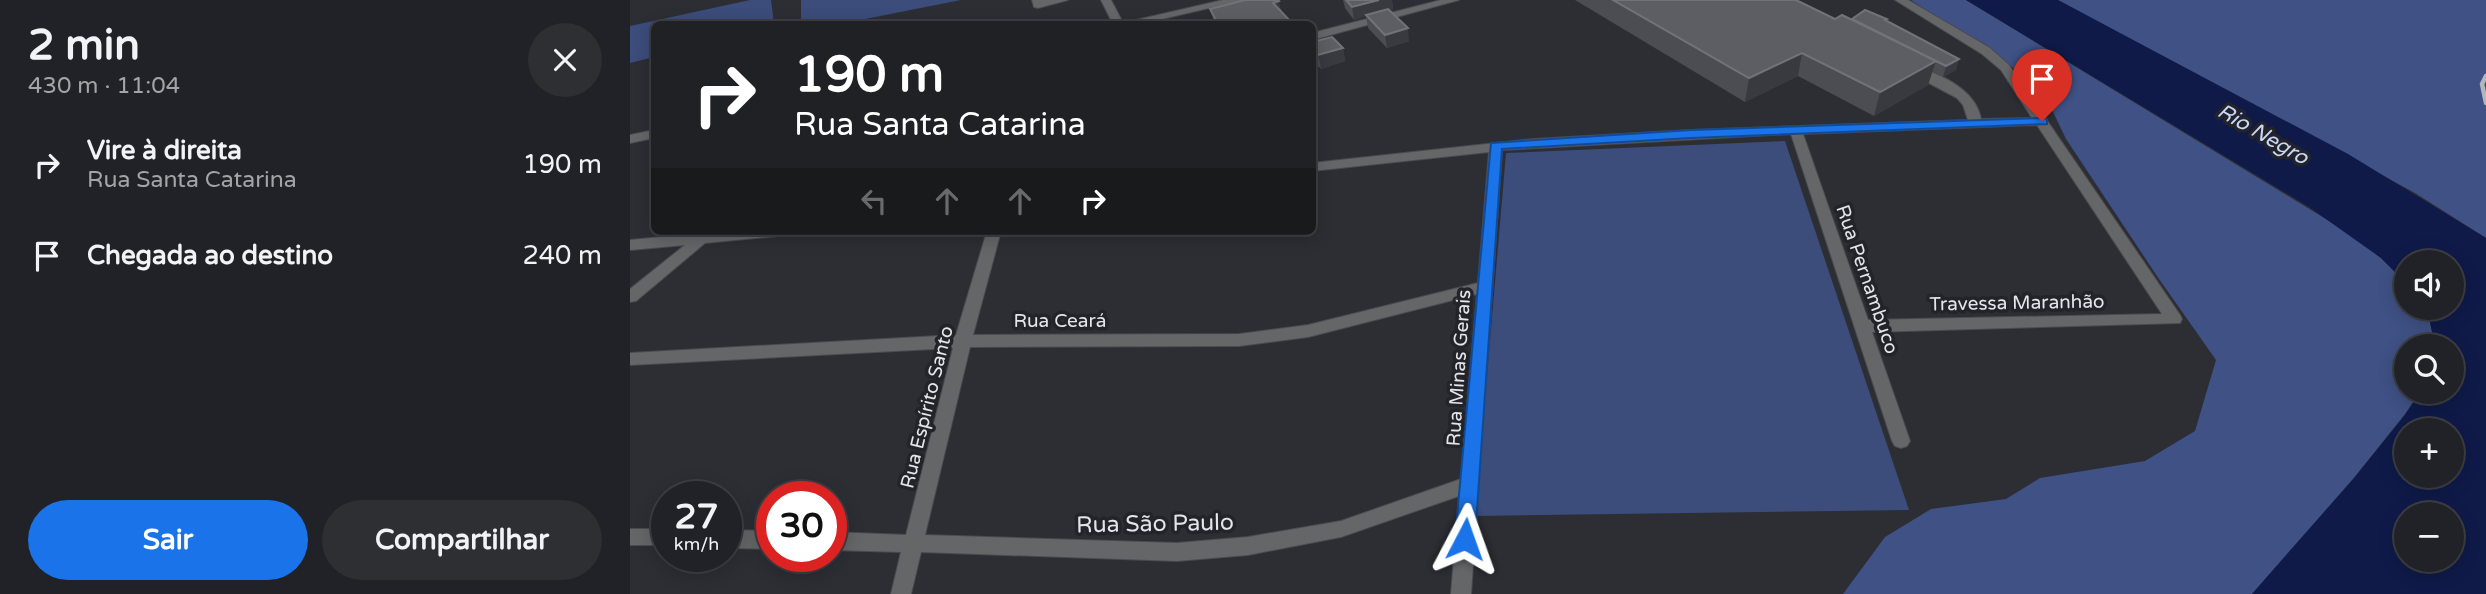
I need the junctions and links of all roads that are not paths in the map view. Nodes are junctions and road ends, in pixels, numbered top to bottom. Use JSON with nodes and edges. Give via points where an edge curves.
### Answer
{"nodes":[{"id":1,"x":1037,"y":0,"type":"edge"},
{"id":2,"x":1063,"y":0,"type":"edge"},
{"id":3,"x":1106,"y":0,"type":"edge"},
{"id":4,"x":1238,"y":0,"type":"edge"},
{"id":5,"x":1454,"y":0,"type":"edge"},
{"id":6,"x":1900,"y":0,"type":"edge"},
{"id":7,"x":1182,"y":12,"type":"junction"},
{"id":8,"x":1116,"y":21,"type":"edge"},
{"id":9,"x":1142,"y":21,"type":"edge"},
{"id":10,"x":1188,"y":21,"type":"edge"},
{"id":11,"x":1316,"y":36,"type":"edge"},
{"id":12,"x":1900,"y":63,"type":"edge"},
{"id":13,"x":2042,"y":121,"type":"junction"},
{"id":14,"x":1975,"y":124,"type":"junction"},
{"id":15,"x":1796,"y":131,"type":"junction"},
{"id":16,"x":651,"y":135,"type":"edge"},
{"id":17,"x":630,"y":139,"type":"edge"},
{"id":18,"x":1496,"y":146,"type":"junction"},
{"id":19,"x":1316,"y":167,"type":"edge"},
{"id":20,"x":993,"y":235,"type":"edge"},
{"id":21,"x":700,"y":236,"type":"edge"},
{"id":22,"x":630,"y":245,"type":"edge"},
{"id":23,"x":1485,"y":286,"type":"junction"},
{"id":24,"x":630,"y":297,"type":"edge"},
{"id":25,"x":1862,"y":326,"type":"junction"},
{"id":26,"x":963,"y":341,"type":"junction"},
{"id":27,"x":630,"y":359,"type":"edge"},
{"id":28,"x":1901,"y":440,"type":"dead end"},
{"id":29,"x":1470,"y":484,"type":"junction"},
{"id":30,"x":630,"y":537,"type":"edge"},
{"id":31,"x":651,"y":537,"type":"edge"},
{"id":32,"x":847,"y":542,"type":"edge"},
{"id":33,"x":914,"y":544,"type":"junction"},
{"id":34,"x":901,"y":594,"type":"edge"},
{"id":35,"x":1461,"y":594,"type":"edge"}],
"edges":[{"from":1,"to":2,"type":"street","via":[[1038,5]]},
{"from":3,"to":8,"type":"street"},
{"from":4,"to":7,"type":"street"},
{"from":5,"to":11,"type":"street"},
{"from":6,"to":13,"type":"street","via":[[1997,59]]},
{"from":7,"to":9,"type":"street"},
{"from":7,"to":10,"type":"street"},
{"from":12,"to":14,"type":"street","via":[[1963,95],[1975,111]]},
{"from":13,"to":14,"type":"street"},
{"from":13,"to":25,"type":"street","name":"Travessa Maranhão","via":[[2174,319]]},
{"from":14,"to":15,"type":"street"},
{"from":15,"to":18,"type":"street"},
{"from":15,"to":25,"type":"street","name":"Rua Pernambuco"},
{"from":16,"to":17,"type":"street"},
{"from":18,"to":19,"type":"street"},
{"from":18,"to":23,"type":"street","name":"Rua Minas Gerais"},
{"from":20,"to":26,"type":"street","name":"Rua Espírito Santo"},
{"from":21,"to":22,"type":"street"},
{"from":21,"to":24,"type":"street"},
{"from":23,"to":26,"type":"street","name":"Rua Ceará","via":[[1276,337]]},
{"from":23,"to":29,"type":"street","name":"Rua Minas Gerais"},
{"from":25,"to":28,"type":"street","name":"Rua Pernambuco"},
{"from":26,"to":27,"type":"street","name":"Rua Ceará"},
{"from":26,"to":33,"type":"street","name":"Rua Espírito Santo"},
{"from":29,"to":33,"type":"street","name":"Rua São Paulo","via":[[1341,529],[1248,546],[1177,552]]},
{"from":29,"to":35,"type":"street","name":"Rua Minas Gerais"},
{"from":30,"to":31,"type":"street"},
{"from":32,"to":33,"type":"street","name":"Rua São Paulo"},
{"from":33,"to":34,"type":"street","name":"Rua Espírito Santo"}]}
